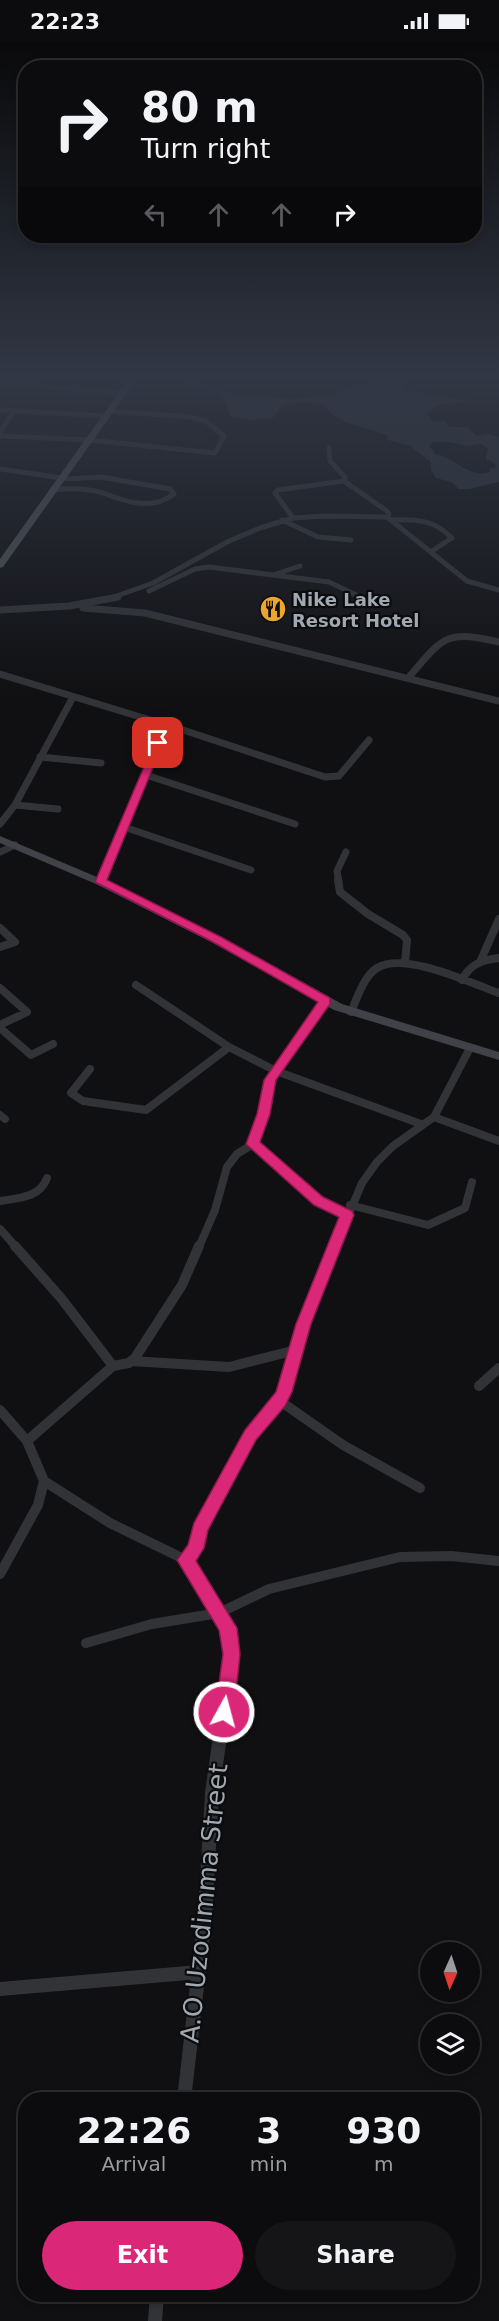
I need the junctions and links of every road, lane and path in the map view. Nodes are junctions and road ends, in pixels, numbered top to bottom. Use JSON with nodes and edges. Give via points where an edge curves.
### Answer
{"nodes":[{"id":1,"x":57,"y":483,"type":"edge"},
{"id":2,"x":138,"y":483,"type":"edge"},
{"id":3,"x":333,"y":483,"type":"edge"},
{"id":4,"x":346,"y":483,"type":"edge"},
{"id":5,"x":52,"y":490,"type":"junction"},
{"id":6,"x":293,"y":518,"type":"junction"},
{"id":7,"x":390,"y":519,"type":"junction"},
{"id":8,"x":282,"y":520,"type":"junction"},
{"id":9,"x":351,"y":540,"type":"dead end"},
{"id":10,"x":432,"y":551,"type":"junction"},
{"id":11,"x":0,"y":565,"type":"edge"},
{"id":12,"x":300,"y":566,"type":"dead end"},
{"id":13,"x":274,"y":575,"type":"junction"},
{"id":14,"x":499,"y":590,"type":"edge"},
{"id":15,"x":356,"y":594,"type":"dead end"},
{"id":16,"x":83,"y":608,"type":"junction"},
{"id":17,"x":0,"y":610,"type":"edge"},
{"id":18,"x":0,"y":615,"type":"edge"},
{"id":19,"x":497,"y":641,"type":"edge"},
{"id":20,"x":2,"y":675,"type":"edge"},
{"id":21,"x":408,"y":678,"type":"junction"},
{"id":22,"x":0,"y":683,"type":"edge"},
{"id":23,"x":73,"y":698,"type":"junction"},
{"id":24,"x":499,"y":700,"type":"edge"},
{"id":25,"x":164,"y":726,"type":"junction"},
{"id":26,"x":369,"y":740,"type":"dead end"},
{"id":27,"x":40,"y":757,"type":"junction"},
{"id":28,"x":101,"y":763,"type":"dead end"},
{"id":29,"x":146,"y":775,"type":"junction"},
{"id":30,"x":15,"y":805,"type":"junction"},
{"id":31,"x":58,"y":809,"type":"dead end"},
{"id":32,"x":0,"y":824,"type":"edge"},
{"id":33,"x":295,"y":824,"type":"dead end"},
{"id":34,"x":124,"y":826,"type":"junction"},
{"id":35,"x":0,"y":839,"type":"edge"},
{"id":36,"x":15,"y":845,"type":"junction"},
{"id":37,"x":0,"y":852,"type":"edge"},
{"id":38,"x":346,"y":852,"type":"dead end"},
{"id":39,"x":251,"y":870,"type":"dead end"},
{"id":40,"x":100,"y":882,"type":"junction"},
{"id":41,"x":499,"y":919,"type":"edge"},
{"id":42,"x":0,"y":928,"type":"edge"},
{"id":43,"x":0,"y":947,"type":"edge"},
{"id":44,"x":499,"y":958,"type":"edge"},
{"id":45,"x":480,"y":962,"type":"junction"},
{"id":46,"x":405,"y":963,"type":"junction"},
{"id":47,"x":462,"y":980,"type":"junction"},
{"id":48,"x":136,"y":985,"type":"dead end"},
{"id":49,"x":0,"y":988,"type":"edge"},
{"id":50,"x":499,"y":993,"type":"edge"},
{"id":51,"x":325,"y":1001,"type":"junction"},
{"id":52,"x":351,"y":1012,"type":"junction"},
{"id":53,"x":0,"y":1026,"type":"edge"},
{"id":54,"x":53,"y":1044,"type":"dead end"},
{"id":55,"x":230,"y":1047,"type":"junction"},
{"id":56,"x":470,"y":1048,"type":"junction"},
{"id":57,"x":499,"y":1056,"type":"edge"},
{"id":58,"x":90,"y":1069,"type":"dead end"},
{"id":59,"x":276,"y":1071,"type":"junction"},
{"id":60,"x":434,"y":1117,"type":"junction"},
{"id":61,"x":421,"y":1124,"type":"junction"},
{"id":62,"x":499,"y":1141,"type":"edge"},
{"id":63,"x":253,"y":1144,"type":"junction"},
{"id":64,"x":47,"y":1178,"type":"dead end"},
{"id":65,"x":472,"y":1182,"type":"dead end"},
{"id":66,"x":0,"y":1201,"type":"edge"},
{"id":67,"x":349,"y":1210,"type":"junction"},
{"id":68,"x":0,"y":1228,"type":"edge"},
{"id":69,"x":296,"y":1350,"type":"junction"},
{"id":70,"x":131,"y":1362,"type":"junction"},
{"id":71,"x":113,"y":1366,"type":"junction"},
{"id":72,"x":499,"y":1368,"type":"edge"},
{"id":73,"x":479,"y":1386,"type":"dead end"},
{"id":74,"x":280,"y":1401,"type":"junction"},
{"id":75,"x":0,"y":1410,"type":"edge"},
{"id":76,"x":27,"y":1441,"type":"junction"},
{"id":77,"x":44,"y":1482,"type":"junction"},
{"id":78,"x":420,"y":1488,"type":"dead end"},
{"id":79,"x":186,"y":1560,"type":"junction"},
{"id":80,"x":499,"y":1561,"type":"edge"},
{"id":81,"x":0,"y":1574,"type":"edge"},
{"id":82,"x":219,"y":1613,"type":"junction"},
{"id":83,"x":86,"y":1642,"type":"dead end"},
{"id":84,"x":199,"y":1972,"type":"junction"},
{"id":85,"x":0,"y":1989,"type":"edge"},
{"id":86,"x":185,"y":2092,"type":"edge"},
{"id":87,"x":156,"y":2302,"type":"edge"},
{"id":88,"x":155,"y":2321,"type":"edge"}],
"edges":[{"from":1,"to":5,"type":"main road"},
{"from":2,"to":5,"type":"street","via":[[170,489],[174,494],[141,505],[102,493],[70,488]]},
{"from":3,"to":6,"type":"street","via":[[278,490],[276,497]]},
{"from":4,"to":7,"type":"street","via":[[387,511]]},
{"from":5,"to":11,"type":"main road"},
{"from":6,"to":7,"type":"street"},
{"from":6,"to":8,"type":"street"},
{"from":7,"to":10,"type":"street"},
{"from":7,"to":10,"type":"street","via":[[432,521],[443,528],[452,538]]},
{"from":8,"to":9,"type":"street","via":[[318,537]]},
{"from":8,"to":17,"type":"street","via":[[117,597],[69,606]]},
{"from":10,"to":14,"type":"street","via":[[466,581]]},
{"from":12,"to":13,"type":"street"},
{"from":13,"to":15,"type":"street","via":[[329,582]]},
{"from":13,"to":16,"type":"street","via":[[203,567],[120,602]]},
{"from":16,"to":18,"type":"street"},
{"from":16,"to":21,"type":"street","via":[[145,613]]},
{"from":19,"to":21,"type":"street","via":[[465,634],[445,637]]},
{"from":20,"to":22,"type":"street"},
{"from":20,"to":23,"type":"street"},
{"from":21,"to":24,"type":"street"},
{"from":23,"to":25,"type":"street"},
{"from":23,"to":27,"type":"street"},
{"from":25,"to":26,"type":"street","via":[[333,778]]},
{"from":25,"to":29,"type":"street"},
{"from":27,"to":28,"type":"street"},
{"from":27,"to":30,"type":"street"},
{"from":29,"to":33,"type":"street"},
{"from":29,"to":34,"type":"street"},
{"from":30,"to":31,"type":"street"},
{"from":30,"to":32,"type":"street"},
{"from":34,"to":39,"type":"street"},
{"from":34,"to":40,"type":"street"},
{"from":35,"to":36,"type":"main road"},
{"from":36,"to":37,"type":"street"},
{"from":36,"to":40,"type":"main road"},
{"from":38,"to":46,"type":"street","via":[[337,872],[340,892],[407,940]]},
{"from":40,"to":51,"type":"main road","via":[[217,940]]},
{"from":41,"to":45,"type":"street"},
{"from":42,"to":43,"type":"street","via":[[15,942]]},
{"from":44,"to":45,"type":"street"},
{"from":45,"to":47,"type":"street","via":[[468,968]]},
{"from":46,"to":47,"type":"street"},
{"from":46,"to":52,"type":"street","via":[[377,968]]},
{"from":47,"to":50,"type":"street"},
{"from":48,"to":55,"type":"street"},
{"from":49,"to":53,"type":"street","via":[[27,1012]]},
{"from":51,"to":52,"type":"main road"},
{"from":51,"to":59,"type":"street"},
{"from":52,"to":56,"type":"main road"},
{"from":53,"to":54,"type":"street","via":[[31,1055]]},
{"from":55,"to":58,"type":"street","via":[[146,1110],[75,1097],[71,1093],[73,1088]]},
{"from":55,"to":59,"type":"street"},
{"from":56,"to":57,"type":"main road"},
{"from":56,"to":60,"type":"street"},
{"from":59,"to":61,"type":"street"},
{"from":59,"to":63,"type":"street","via":[[270,1080]]},
{"from":60,"to":61,"type":"street"},
{"from":60,"to":62,"type":"street"},
{"from":61,"to":67,"type":"street","via":[[377,1162]]},
{"from":63,"to":67,"type":"street","via":[[319,1201]]},
{"from":63,"to":70,"type":"street","via":[[237,1154],[227,1167],[215,1210],[182,1286]]},
{"from":64,"to":66,"type":"street","via":[[40,1193]]},
{"from":65,"to":67,"type":"street","via":[[465,1208],[428,1225]]},
{"from":67,"to":69,"type":"street"},
{"from":68,"to":71,"type":"street"},
{"from":69,"to":70,"type":"street","via":[[229,1367]]},
{"from":69,"to":74,"type":"street"},
{"from":70,"to":71,"type":"street"},
{"from":71,"to":76,"type":"street"},
{"from":72,"to":73,"type":"street"},
{"from":74,"to":78,"type":"street","via":[[343,1445]]},
{"from":74,"to":79,"type":"street","via":[[250,1435],[200,1529],[196,1548]]},
{"from":75,"to":76,"type":"street"},
{"from":76,"to":77,"type":"street"},
{"from":77,"to":79,"type":"street","via":[[110,1523]]},
{"from":77,"to":81,"type":"street","via":[[38,1505]]},
{"from":79,"to":82,"type":"street","name":"A.O Uzodimma Street"},
{"from":80,"to":82,"type":"street","via":[[451,1556],[400,1557],[269,1589]]},
{"from":82,"to":83,"type":"street","via":[[152,1624]]},
{"from":82,"to":84,"type":"street","name":"A.O Uzodimma Street","via":[[228,1628],[231,1654],[212,1794]]},
{"from":84,"to":85,"type":"street"},
{"from":84,"to":86,"type":"street","name":"A.O Uzodimma Street"},
{"from":87,"to":88,"type":"street"}]}
